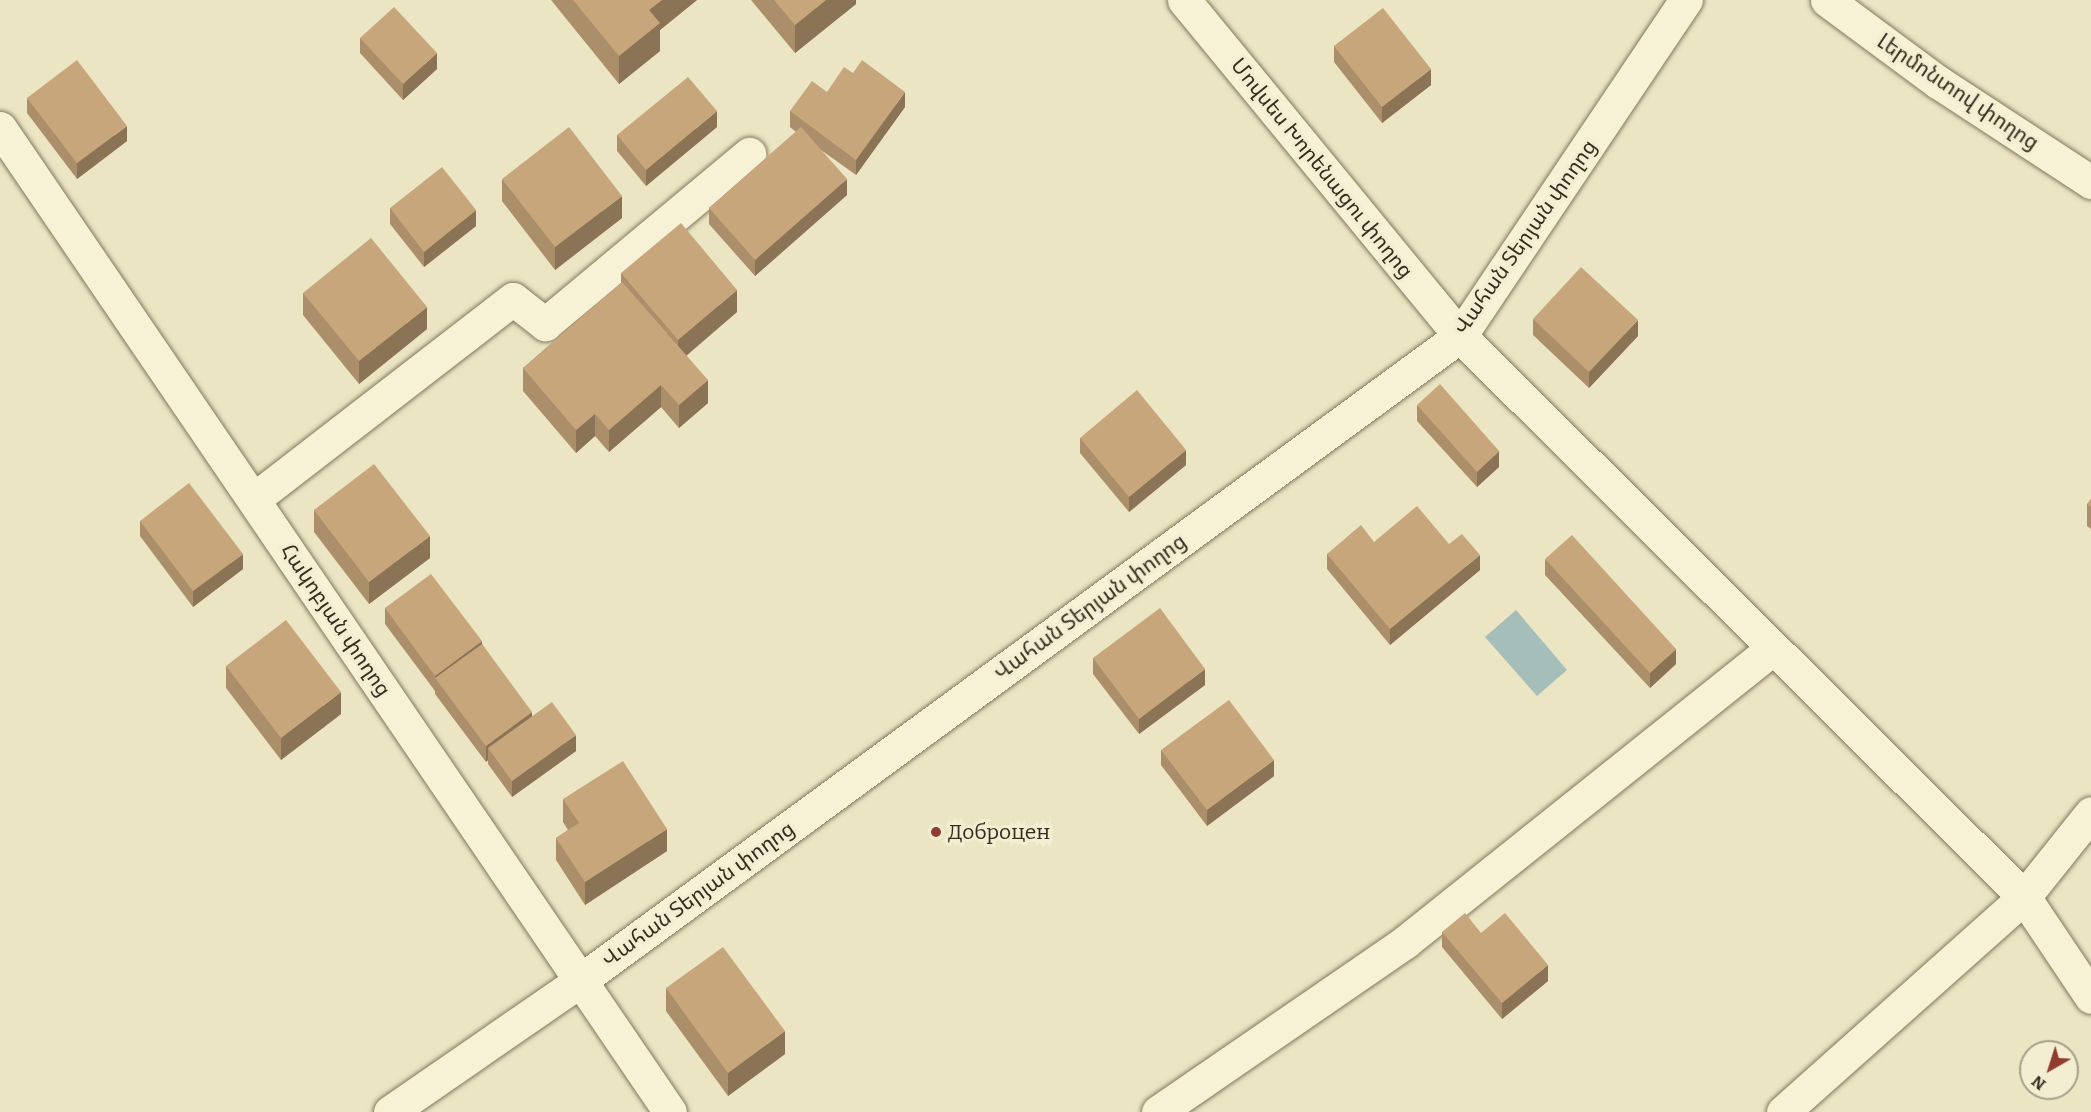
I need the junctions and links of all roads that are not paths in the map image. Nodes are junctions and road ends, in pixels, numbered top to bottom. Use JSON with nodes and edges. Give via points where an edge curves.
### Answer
{"nodes":[{"id":1,"x":1184,"y":0,"type":"edge"},
{"id":2,"x":1686,"y":0,"type":"edge"},
{"id":3,"x":1827,"y":0,"type":"edge"},
{"id":4,"x":0,"y":128,"type":"edge"},
{"id":5,"x":748,"y":154,"type":"dead end"},
{"id":6,"x":2091,"y":182,"type":"edge"},
{"id":7,"x":1460,"y":336,"type":"junction"},
{"id":8,"x":254,"y":499,"type":"junction"},
{"id":9,"x":1772,"y":649,"type":"junction"},
{"id":10,"x":2091,"y":813,"type":"edge"},
{"id":11,"x":2025,"y":897,"type":"junction"},
{"id":12,"x":581,"y":980,"type":"junction"},
{"id":13,"x":2091,"y":997,"type":"edge"},
{"id":14,"x":390,"y":1112,"type":"edge"},
{"id":15,"x":670,"y":1112,"type":"edge"},
{"id":16,"x":1158,"y":1112,"type":"edge"},
{"id":17,"x":1783,"y":1112,"type":"edge"}],
"edges":[{"from":1,"to":7,"type":"street","name":"Մովսես Խորենացու փողոց"},
{"from":2,"to":7,"type":"street","name":"Վահան Տերյան փողոց"},
{"from":3,"to":6,"type":"street","name":"Լերմոնտով փողոց","via":[[1938,82]]},
{"from":4,"to":8,"type":"street","name":"Հակոբյան փողոց"},
{"from":5,"to":8,"type":"street","via":[[545,324],[513,299]]},
{"from":7,"to":9,"type":"street","name":"Մովսես Խորենացու փողոց"},
{"from":7,"to":12,"type":"street","name":"Վահան Տերյան փողոց"},
{"from":8,"to":12,"type":"street","name":"Հակոբյան փողոց"},
{"from":9,"to":11,"type":"street","name":"Մովսես Խորենացու փողոց"},
{"from":9,"to":16,"type":"street","via":[[1405,942]]},
{"from":10,"to":11,"type":"street"},
{"from":11,"to":13,"type":"street","name":"Մովսես Խորենացու փողոց"},
{"from":11,"to":17,"type":"street"},
{"from":12,"to":14,"type":"street","name":"Վահան Տերյան փողոց"},
{"from":12,"to":15,"type":"street","name":"Հակոբյան փողոց"}]}
